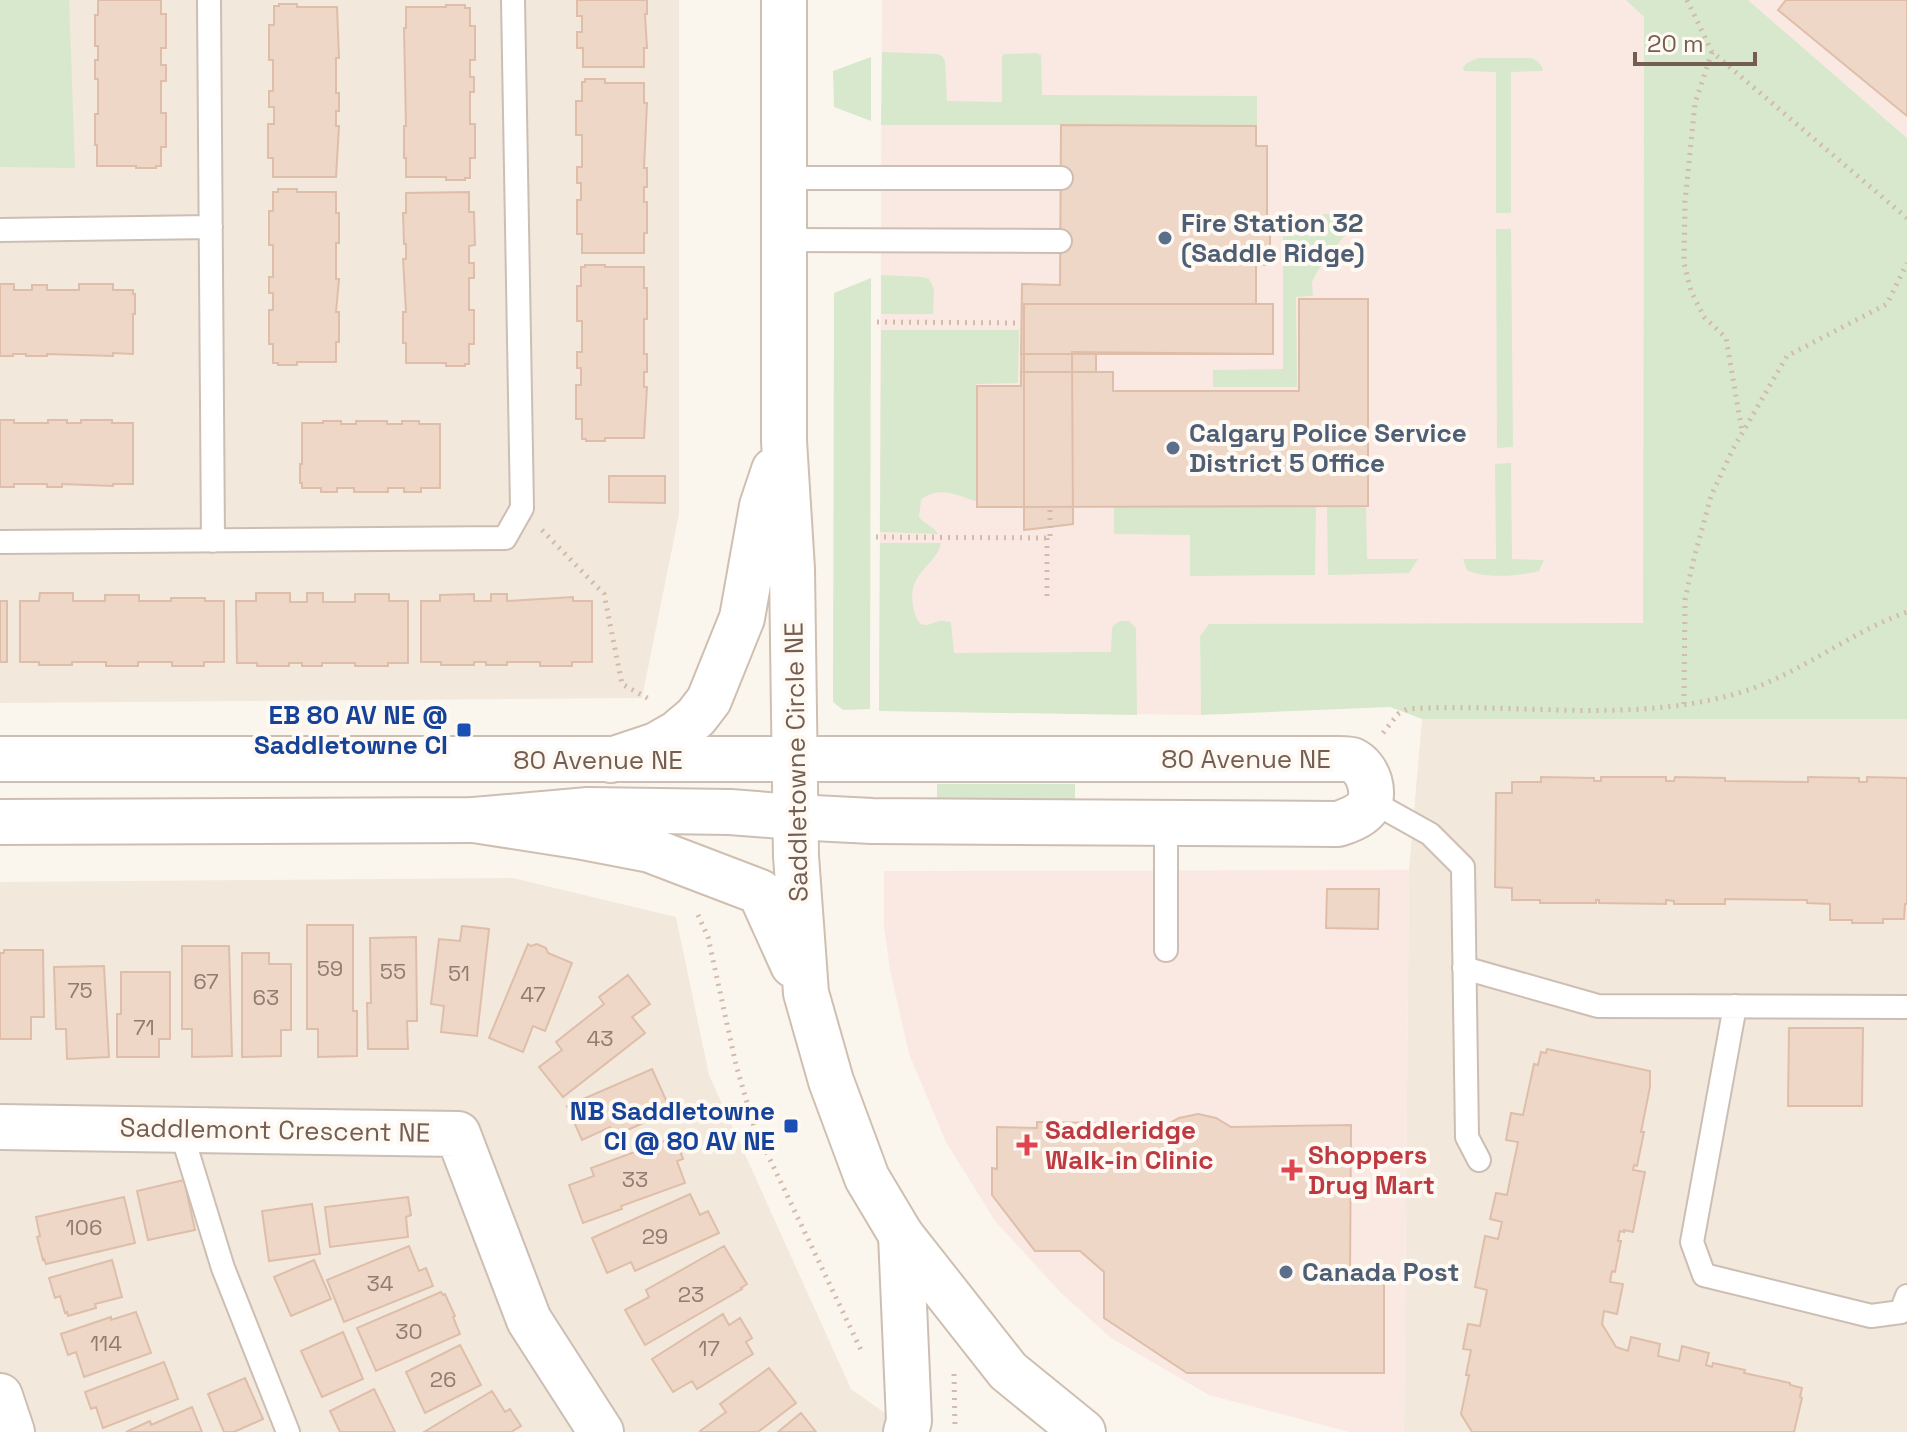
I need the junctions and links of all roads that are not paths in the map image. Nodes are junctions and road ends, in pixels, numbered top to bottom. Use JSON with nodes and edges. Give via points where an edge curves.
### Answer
{"nodes":[{"id":1,"x":209,"y":0,"type":"edge"},
{"id":2,"x":513,"y":0,"type":"edge"},
{"id":3,"x":784,"y":0,"type":"edge"},
{"id":4,"x":785,"y":178,"type":"junction"},
{"id":5,"x":1061,"y":178,"type":"dead end"},
{"id":6,"x":211,"y":227,"type":"junction"},
{"id":7,"x":0,"y":230,"type":"edge"},
{"id":8,"x":784,"y":240,"type":"junction"},
{"id":9,"x":1060,"y":241,"type":"dead end"},
{"id":10,"x":784,"y":441,"type":"junction"},
{"id":11,"x":213,"y":541,"type":"junction"},
{"id":12,"x":0,"y":542,"type":"edge"},
{"id":13,"x":0,"y":759,"type":"edge"},
{"id":14,"x":795,"y":759,"type":"junction"},
{"id":15,"x":611,"y":760,"type":"junction"},
{"id":16,"x":1365,"y":784,"type":"junction"},
{"id":17,"x":794,"y":817,"type":"junction"},
{"id":18,"x":474,"y":820,"type":"junction"},
{"id":19,"x":0,"y":822,"type":"edge"},
{"id":20,"x":1166,"y":822,"type":"junction"},
{"id":21,"x":1166,"y":950,"type":"dead end"},
{"id":22,"x":1464,"y":968,"type":"junction"},
{"id":23,"x":806,"y":993,"type":"junction"},
{"id":24,"x":1735,"y":1006,"type":"junction"},
{"id":25,"x":1907,"y":1007,"type":"edge"},
{"id":26,"x":0,"y":1127,"type":"edge"},
{"id":27,"x":180,"y":1128,"type":"junction"},
{"id":28,"x":1479,"y":1160,"type":"dead end"},
{"id":29,"x":901,"y":1235,"type":"junction"},
{"id":30,"x":1907,"y":1296,"type":"edge"},
{"id":31,"x":0,"y":1396,"type":"edge"},
{"id":32,"x":12,"y":1432,"type":"edge"},
{"id":33,"x":288,"y":1432,"type":"edge"},
{"id":34,"x":601,"y":1432,"type":"edge"},
{"id":35,"x":906,"y":1432,"type":"edge"},
{"id":36,"x":1083,"y":1432,"type":"edge"}],
"edges":[{"from":1,"to":6,"type":"lane"},
{"from":2,"to":11,"type":"lane","via":[[522,508],[505,538]]},
{"from":3,"to":4,"type":"street","name":"Saddletowne Circle NE"},
{"from":4,"to":5,"type":"lane"},
{"from":4,"to":8,"type":"street","name":"Saddletowne Circle NE"},
{"from":6,"to":7,"type":"lane"},
{"from":6,"to":11,"type":"lane"},
{"from":8,"to":9,"type":"lane"},
{"from":8,"to":10,"type":"street","name":"Saddletowne Circle NE"},
{"from":10,"to":14,"type":"street","name":"Saddletowne Circle NE"},
{"from":10,"to":15,"type":"street","via":[[762,506],[742,618],[709,700],[677,733]]},
{"from":11,"to":12,"type":"lane"},
{"from":13,"to":15,"type":"street","name":"80 Avenue NE"},
{"from":14,"to":15,"type":"street","name":"80 Avenue NE"},
{"from":14,"to":16,"type":"street","name":"80 Avenue NE","via":[[1351,759]]},
{"from":14,"to":17,"type":"street","name":"Saddletowne Circle NE"},
{"from":16,"to":20,"type":"street","name":"80 Avenue NE","via":[[1364,812],[1338,824]]},
{"from":16,"to":22,"type":"lane","via":[[1463,867]]},
{"from":17,"to":18,"type":"street","name":"80 Avenue NE","via":[[588,810]]},
{"from":17,"to":20,"type":"street","name":"80 Avenue NE"},
{"from":17,"to":23,"type":"street","name":"Saddletowne Circle NE"},
{"from":18,"to":19,"type":"street","name":"80 Avenue NE"},
{"from":18,"to":23,"type":"street","via":[[650,850],[760,892]]},
{"from":20,"to":21,"type":"lane"},
{"from":22,"to":24,"type":"lane","via":[[1598,1006]]},
{"from":22,"to":28,"type":"lane","via":[[1467,1137]]},
{"from":23,"to":29,"type":"street","name":"Saddletowne Circle NE","via":[[867,1178]]},
{"from":24,"to":25,"type":"lane"},
{"from":24,"to":30,"type":"lane","via":[[1692,1242],[1704,1275],[1871,1316],[1901,1312]]},
{"from":26,"to":27,"type":"street","name":"Saddlemont Crescent NE"},
{"from":27,"to":33,"type":"lane","via":[[223,1268]]},
{"from":27,"to":34,"type":"street","name":"Saddlemont Crescent NE","via":[[458,1134],[529,1320]]},
{"from":29,"to":35,"type":"street"},
{"from":29,"to":36,"type":"street","name":"Saddletowne Circle NE","via":[[1008,1371]]},
{"from":31,"to":32,"type":"street"}]}
